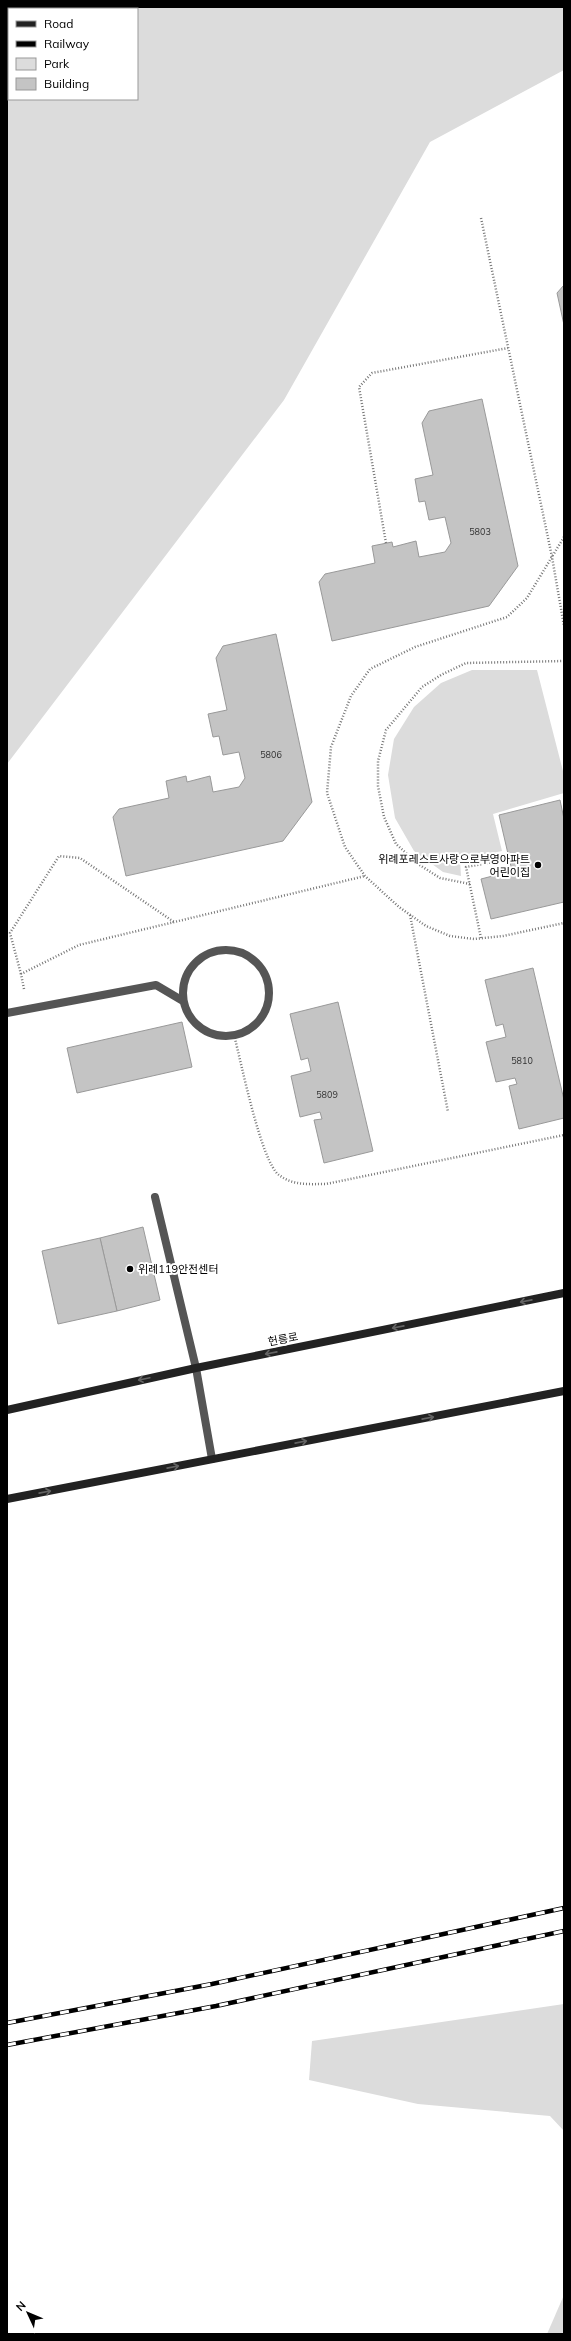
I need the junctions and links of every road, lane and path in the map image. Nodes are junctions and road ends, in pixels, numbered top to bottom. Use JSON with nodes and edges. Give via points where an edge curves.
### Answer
{"nodes":[{"id":1,"x":481,"y":218,"type":"dead end"},
{"id":2,"x":508,"y":348,"type":"junction"},
{"id":3,"x":564,"y":537,"type":"edge"},
{"id":4,"x":386,"y":543,"type":"dead end"},
{"id":5,"x":552,"y":557,"type":"junction"},
{"id":6,"x":564,"y":626,"type":"edge"},
{"id":7,"x":564,"y":660,"type":"edge"},
{"id":8,"x":510,"y":859,"type":"dead end"},
{"id":9,"x":365,"y":876,"type":"junction"},
{"id":10,"x":470,"y":884,"type":"junction"},
{"id":11,"x":410,"y":915,"type":"junction"},
{"id":12,"x":174,"y":922,"type":"junction"},
{"id":13,"x":564,"y":923,"type":"edge"},
{"id":14,"x":481,"y":938,"type":"junction"},
{"id":15,"x":21,"y":974,"type":"junction"},
{"id":16,"x":183,"y":1001,"type":"junction"},
{"id":17,"x":27,"y":1010,"type":"junction"},
{"id":18,"x":7,"y":1013,"type":"edge"},
{"id":19,"x":234,"y":1035,"type":"junction"},
{"id":20,"x":448,"y":1112,"type":"dead end"},
{"id":21,"x":564,"y":1135,"type":"edge"},
{"id":22,"x":155,"y":1197,"type":"dead end"},
{"id":23,"x":564,"y":1293,"type":"edge"},
{"id":24,"x":196,"y":1368,"type":"junction"},
{"id":25,"x":564,"y":1391,"type":"edge"},
{"id":26,"x":7,"y":1410,"type":"edge"},
{"id":27,"x":212,"y":1459,"type":"junction"},
{"id":28,"x":7,"y":1499,"type":"edge"}],
"edges":[{"from":1,"to":2,"type":"path"},
{"from":2,"to":4,"type":"path","via":[[372,373],[359,387]]},
{"from":2,"to":5,"type":"path"},
{"from":3,"to":5,"type":"path"},
{"from":5,"to":6,"type":"path"},
{"from":5,"to":9,"type":"path","via":[[527,598],[507,617],[415,647],[370,669],[351,696],[331,747],[327,793],[345,847]]},
{"from":7,"to":10,"type":"path","via":[[466,663],[422,687],[386,730],[378,761],[378,786],[384,817],[396,844],[418,864],[440,878]]},
{"from":8,"to":10,"type":"path","via":[[466,868]]},
{"from":9,"to":11,"type":"path"},
{"from":9,"to":12,"type":"path"},
{"from":10,"to":14,"type":"path"},
{"from":11,"to":14,"type":"path","via":[[426,926],[450,936]]},
{"from":11,"to":20,"type":"path"},
{"from":12,"to":15,"type":"path","via":[[78,945]]},
{"from":12,"to":15,"type":"path","via":[[80,858],[59,856],[10,933]]},
{"from":13,"to":14,"type":"path"},
{"from":15,"to":17,"type":"path"},
{"from":16,"to":17,"type":"lane","via":[[156,985]]},
{"from":16,"to":19,"type":"lane","via":[[196,1025],[221,1036]]},
{"from":16,"to":19,"type":"lane","via":[[183,986],[188,972],[197,961],[223,950],[238,952],[251,958],[268,982],[269,996],[258,1022],[248,1030]]},
{"from":17,"to":18,"type":"lane"},
{"from":19,"to":21,"type":"path","via":[[266,1155],[278,1174],[296,1184],[326,1184]]},
{"from":22,"to":24,"type":"lane"},
{"from":23,"to":24,"type":"main road","name":"헌릉로","one_way":true},
{"from":24,"to":26,"type":"main road","name":"헌릉로","one_way":true},
{"from":24,"to":27,"type":"lane"},
{"from":27,"to":25,"type":"main road","one_way":true},
{"from":28,"to":27,"type":"main road","one_way":true}]}
